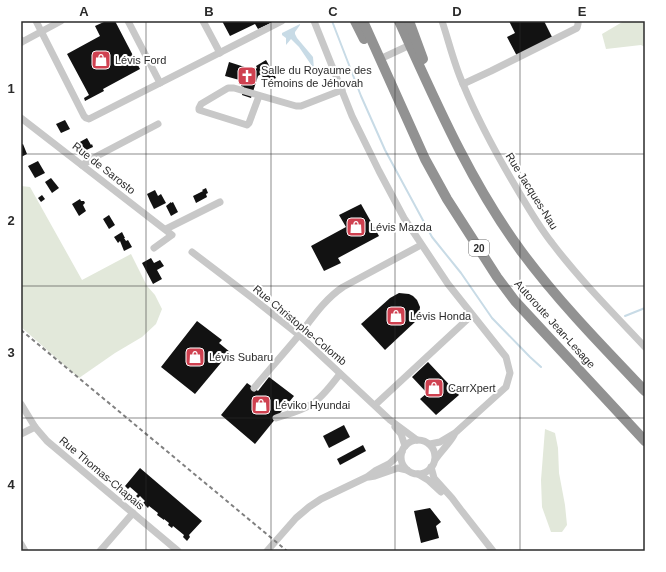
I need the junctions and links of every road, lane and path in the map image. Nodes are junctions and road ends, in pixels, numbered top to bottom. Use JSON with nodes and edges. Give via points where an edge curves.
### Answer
{"nodes":[{"id":1,"x":36,"y":21,"type":"edge"},
{"id":2,"x":61,"y":21,"type":"edge"},
{"id":3,"x":128,"y":21,"type":"edge"},
{"id":4,"x":204,"y":21,"type":"edge"},
{"id":5,"x":282,"y":21,"type":"edge"},
{"id":6,"x":314,"y":21,"type":"edge"},
{"id":7,"x":355,"y":21,"type":"edge"},
{"id":8,"x":363,"y":21,"type":"edge"},
{"id":9,"x":400,"y":21,"type":"edge"},
{"id":10,"x":409,"y":21,"type":"edge"},
{"id":11,"x":442,"y":21,"type":"edge"},
{"id":12,"x":578,"y":21,"type":"edge"},
{"id":13,"x":41,"y":31,"type":"junction"},
{"id":14,"x":21,"y":40,"type":"edge"},
{"id":15,"x":410,"y":45,"type":"junction"},
{"id":16,"x":220,"y":53,"type":"junction"},
{"id":17,"x":380,"y":59,"type":"junction"},
{"id":18,"x":160,"y":83,"type":"junction"},
{"id":19,"x":463,"y":84,"type":"junction"},
{"id":20,"x":342,"y":90,"type":"junction"},
{"id":21,"x":259,"y":96,"type":"junction"},
{"id":22,"x":21,"y":118,"type":"edge"},
{"id":23,"x":444,"y":119,"type":"junction"},
{"id":24,"x":158,"y":124,"type":"dead end"},
{"id":25,"x":425,"y":158,"type":"junction"},
{"id":26,"x":82,"y":165,"type":"junction"},
{"id":27,"x":220,"y":202,"type":"dead end"},
{"id":28,"x":166,"y":229,"type":"junction"},
{"id":29,"x":421,"y":245,"type":"junction"},
{"id":30,"x":154,"y":248,"type":"dead end"},
{"id":31,"x":192,"y":252,"type":"dead end"},
{"id":32,"x":472,"y":315,"type":"junction"},
{"id":33,"x":298,"y":336,"type":"junction"},
{"id":34,"x":645,"y":347,"type":"edge"},
{"id":35,"x":340,"y":374,"type":"junction"},
{"id":36,"x":254,"y":388,"type":"dead end"},
{"id":37,"x":645,"y":391,"type":"edge"},
{"id":38,"x":21,"y":404,"type":"edge"},
{"id":39,"x":375,"y":405,"type":"junction"},
{"id":40,"x":276,"y":418,"type":"dead end"},
{"id":41,"x":390,"y":420,"type":"junction"},
{"id":42,"x":35,"y":427,"type":"junction"},
{"id":43,"x":21,"y":434,"type":"edge"},
{"id":44,"x":455,"y":434,"type":"junction"},
{"id":45,"x":417,"y":440,"type":"junction"},
{"id":46,"x":645,"y":441,"type":"edge"},
{"id":47,"x":430,"y":444,"type":"junction"},
{"id":48,"x":403,"y":449,"type":"junction"},
{"id":49,"x":435,"y":460,"type":"junction"},
{"id":50,"x":431,"y":467,"type":"junction"},
{"id":51,"x":407,"y":470,"type":"junction"},
{"id":52,"x":418,"y":474,"type":"junction"},
{"id":53,"x":367,"y":477,"type":"junction"},
{"id":54,"x":461,"y":510,"type":"junction"},
{"id":55,"x":133,"y":513,"type":"junction"},
{"id":56,"x":21,"y":544,"type":"edge"},
{"id":57,"x":25,"y":551,"type":"edge"},
{"id":58,"x":100,"y":551,"type":"edge"},
{"id":59,"x":178,"y":551,"type":"edge"},
{"id":60,"x":266,"y":551,"type":"edge"},
{"id":61,"x":493,"y":551,"type":"edge"}],
"edges":[{"from":1,"to":13,"type":"street"},
{"from":2,"to":13,"type":"street"},
{"from":3,"to":18,"type":"street"},
{"from":4,"to":16,"type":"street"},
{"from":5,"to":16,"type":"street"},
{"from":6,"to":20,"type":"street"},
{"from":7,"to":25,"type":"highway","via":[[411,136]]},
{"from":8,"to":17,"type":"highway","name":"Autoroute Jean-Lesage","number":"20"},
{"from":9,"to":15,"type":"highway","name":"Autoroute Jean-Lesage"},
{"from":10,"to":23,"type":"highway"},
{"from":11,"to":19,"type":"street","name":"Rue Jacques-Nau"},
{"from":12,"to":19,"type":"street","via":[[577,28]]},
{"from":13,"to":14,"type":"street","via":[[22,42]]},
{"from":13,"to":18,"type":"street","via":[[86,118],[89,119]]},
{"from":15,"to":17,"type":"street"},
{"from":15,"to":23,"type":"highway","name":"Autoroute Jean-Lesage"},
{"from":16,"to":18,"type":"street"},
{"from":17,"to":25,"type":"highway","name":"Autoroute Jean-Lesage","number":"20"},
{"from":19,"to":34,"type":"street","name":"Rue Jacques-Nau","via":[[500,162],[551,242],[595,295]]},
{"from":20,"to":21,"type":"street","via":[[301,106]]},
{"from":20,"to":29,"type":"street","via":[[379,171]]},
{"from":21,"to":21,"type":"street","via":[[228,88],[201,104],[199,110],[247,125],[250,123]]},
{"from":22,"to":26,"type":"street","name":"Rue de Sarosto"},
{"from":23,"to":37,"type":"highway","name":"Autoroute Jean-Lesage","via":[[480,188],[541,278],[582,326]]},
{"from":24,"to":26,"type":"street"},
{"from":25,"to":46,"type":"highway","name":"Autoroute Jean-Lesage","number":"20","via":[[447,199],[515,301]]},
{"from":26,"to":28,"type":"street","name":"Rue de Sarosto"},
{"from":27,"to":28,"type":"street"},
{"from":28,"to":30,"type":"street","name":"Rue de Sarosto","via":[[172,235]]},
{"from":29,"to":32,"type":"street"},
{"from":29,"to":33,"type":"street","via":[[335,292]]},
{"from":31,"to":33,"type":"street","name":"Rue Christophe-Colomb"},
{"from":32,"to":39,"type":"street"},
{"from":32,"to":44,"type":"street","via":[[506,358],[510,373],[506,387]]},
{"from":33,"to":35,"type":"street","name":"Rue Christophe-Colomb"},
{"from":33,"to":36,"type":"street"},
{"from":35,"to":39,"type":"street","name":"Rue Christophe-Colomb"},
{"from":35,"to":40,"type":"street","via":[[312,404]]},
{"from":38,"to":42,"type":"street","name":"Rue Thomas-Chapais"},
{"from":39,"to":41,"type":"street","name":"Rue Christophe-Colomb"},
{"from":41,"to":45,"type":"street","name":"Rue Christophe-Colomb"},
{"from":41,"to":48,"type":"street","name":"Rue Christophe-Colomb","via":[[401,434]]},
{"from":42,"to":43,"type":"street"},
{"from":42,"to":55,"type":"street","name":"Rue Thomas-Chapais","via":[[46,441]]},
{"from":44,"to":47,"type":"street"},
{"from":44,"to":49,"type":"street"},
{"from":45,"to":47,"type":"street"},
{"from":45,"to":48,"type":"street","via":[[410,442]]},
{"from":47,"to":49,"type":"street","via":[[435,452]]},
{"from":48,"to":51,"type":"street","via":[[402,462]]},
{"from":48,"to":53,"type":"street","via":[[389,464]]},
{"from":49,"to":50,"type":"street"},
{"from":50,"to":52,"type":"street"},
{"from":50,"to":54,"type":"street","via":[[434,478]]},
{"from":51,"to":52,"type":"street"},
{"from":51,"to":53,"type":"street","via":[[398,468]]},
{"from":52,"to":54,"type":"street"},
{"from":53,"to":60,"type":"street","via":[[309,507]]},
{"from":54,"to":61,"type":"street"},
{"from":55,"to":58,"type":"street"},
{"from":55,"to":59,"type":"street","name":"Rue Thomas-Chapais"},
{"from":56,"to":57,"type":"street"}]}
